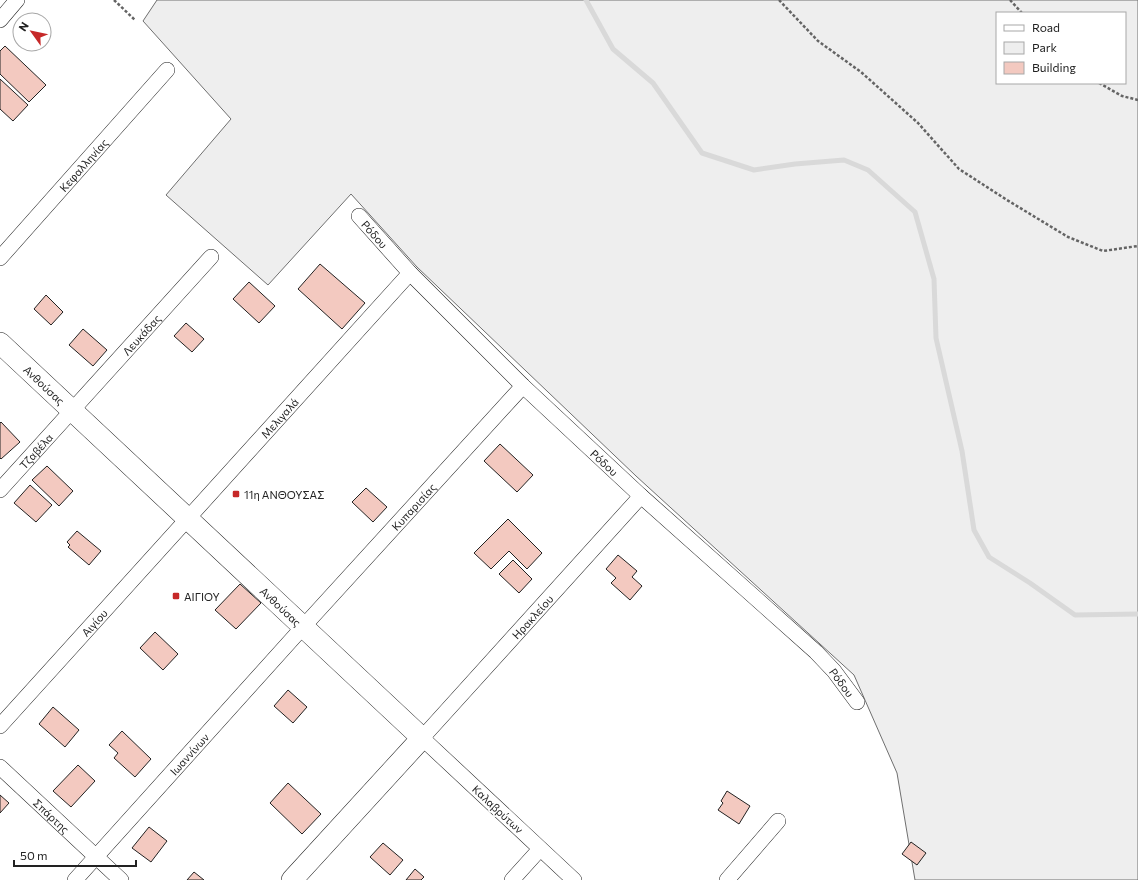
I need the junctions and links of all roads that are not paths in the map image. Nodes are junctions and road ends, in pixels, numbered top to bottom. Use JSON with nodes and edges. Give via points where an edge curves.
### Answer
{"nodes":[{"id":1,"x":17,"y":0,"type":"edge"},
{"id":2,"x":0,"y":20,"type":"edge"},
{"id":3,"x":167,"y":70,"type":"dead end"},
{"id":4,"x":359,"y":216,"type":"dead end"},
{"id":5,"x":211,"y":257,"type":"dead end"},
{"id":6,"x":0,"y":258,"type":"edge"},
{"id":7,"x":410,"y":273,"type":"junction"},
{"id":8,"x":0,"y":344,"type":"edge"},
{"id":9,"x":523,"y":386,"type":"junction"},
{"id":10,"x":72,"y":411,"type":"junction"},
{"id":11,"x":0,"y":490,"type":"edge"},
{"id":12,"x":641,"y":496,"type":"junction"},
{"id":13,"x":187,"y":519,"type":"junction"},
{"id":14,"x":303,"y":627,"type":"junction"},
{"id":15,"x":857,"y":702,"type":"dead end"},
{"id":16,"x":0,"y":726,"type":"edge"},
{"id":17,"x":422,"y":738,"type":"junction"},
{"id":18,"x":0,"y":767,"type":"edge"},
{"id":19,"x":778,"y":821,"type":"dead end"},
{"id":20,"x":540,"y":849,"type":"junction"},
{"id":21,"x":96,"y":857,"type":"junction"},
{"id":22,"x":76,"y":880,"type":"edge"},
{"id":23,"x":121,"y":880,"type":"edge"},
{"id":24,"x":292,"y":880,"type":"edge"},
{"id":25,"x":512,"y":880,"type":"edge"},
{"id":26,"x":574,"y":880,"type":"edge"},
{"id":27,"x":726,"y":880,"type":"edge"}],
"edges":[{"from":1,"to":2,"type":"street"},
{"from":3,"to":6,"type":"street","name":"Κεφαλληνίας"},
{"from":4,"to":7,"type":"street","name":"Ρόδου"},
{"from":5,"to":10,"type":"street","name":"Λευκάδας"},
{"from":7,"to":9,"type":"street","name":"Ρόδου"},
{"from":7,"to":13,"type":"street","name":"Μελιγαλά"},
{"from":8,"to":10,"type":"street","name":"Ανθούσας"},
{"from":9,"to":12,"type":"street","name":"Ρόδου"},
{"from":9,"to":14,"type":"street","name":"Κυπαρισίας"},
{"from":10,"to":11,"type":"street","name":"Τζαβέλα"},
{"from":10,"to":13,"type":"street","name":"Ανθούσας"},
{"from":12,"to":15,"type":"street","name":"Ρόδου","via":[[816,652]]},
{"from":12,"to":17,"type":"street","name":"Ηρακλείου"},
{"from":13,"to":14,"type":"street","name":"Ανθούσας"},
{"from":13,"to":16,"type":"street","name":"Αιγίου"},
{"from":14,"to":17,"type":"street","name":"Ανθούσας"},
{"from":14,"to":21,"type":"street","name":"Ιωαννίνων"},
{"from":17,"to":20,"type":"street","name":"Καλαβρύτων"},
{"from":17,"to":24,"type":"street"},
{"from":18,"to":21,"type":"street","name":"Σπάρτης"},
{"from":19,"to":27,"type":"street"},
{"from":20,"to":25,"type":"street"},
{"from":20,"to":26,"type":"street","name":"Καλαβρύτων"},
{"from":21,"to":22,"type":"street","name":"Ιωαννίνων"},
{"from":21,"to":23,"type":"street","name":"Σπάρτης"}]}
